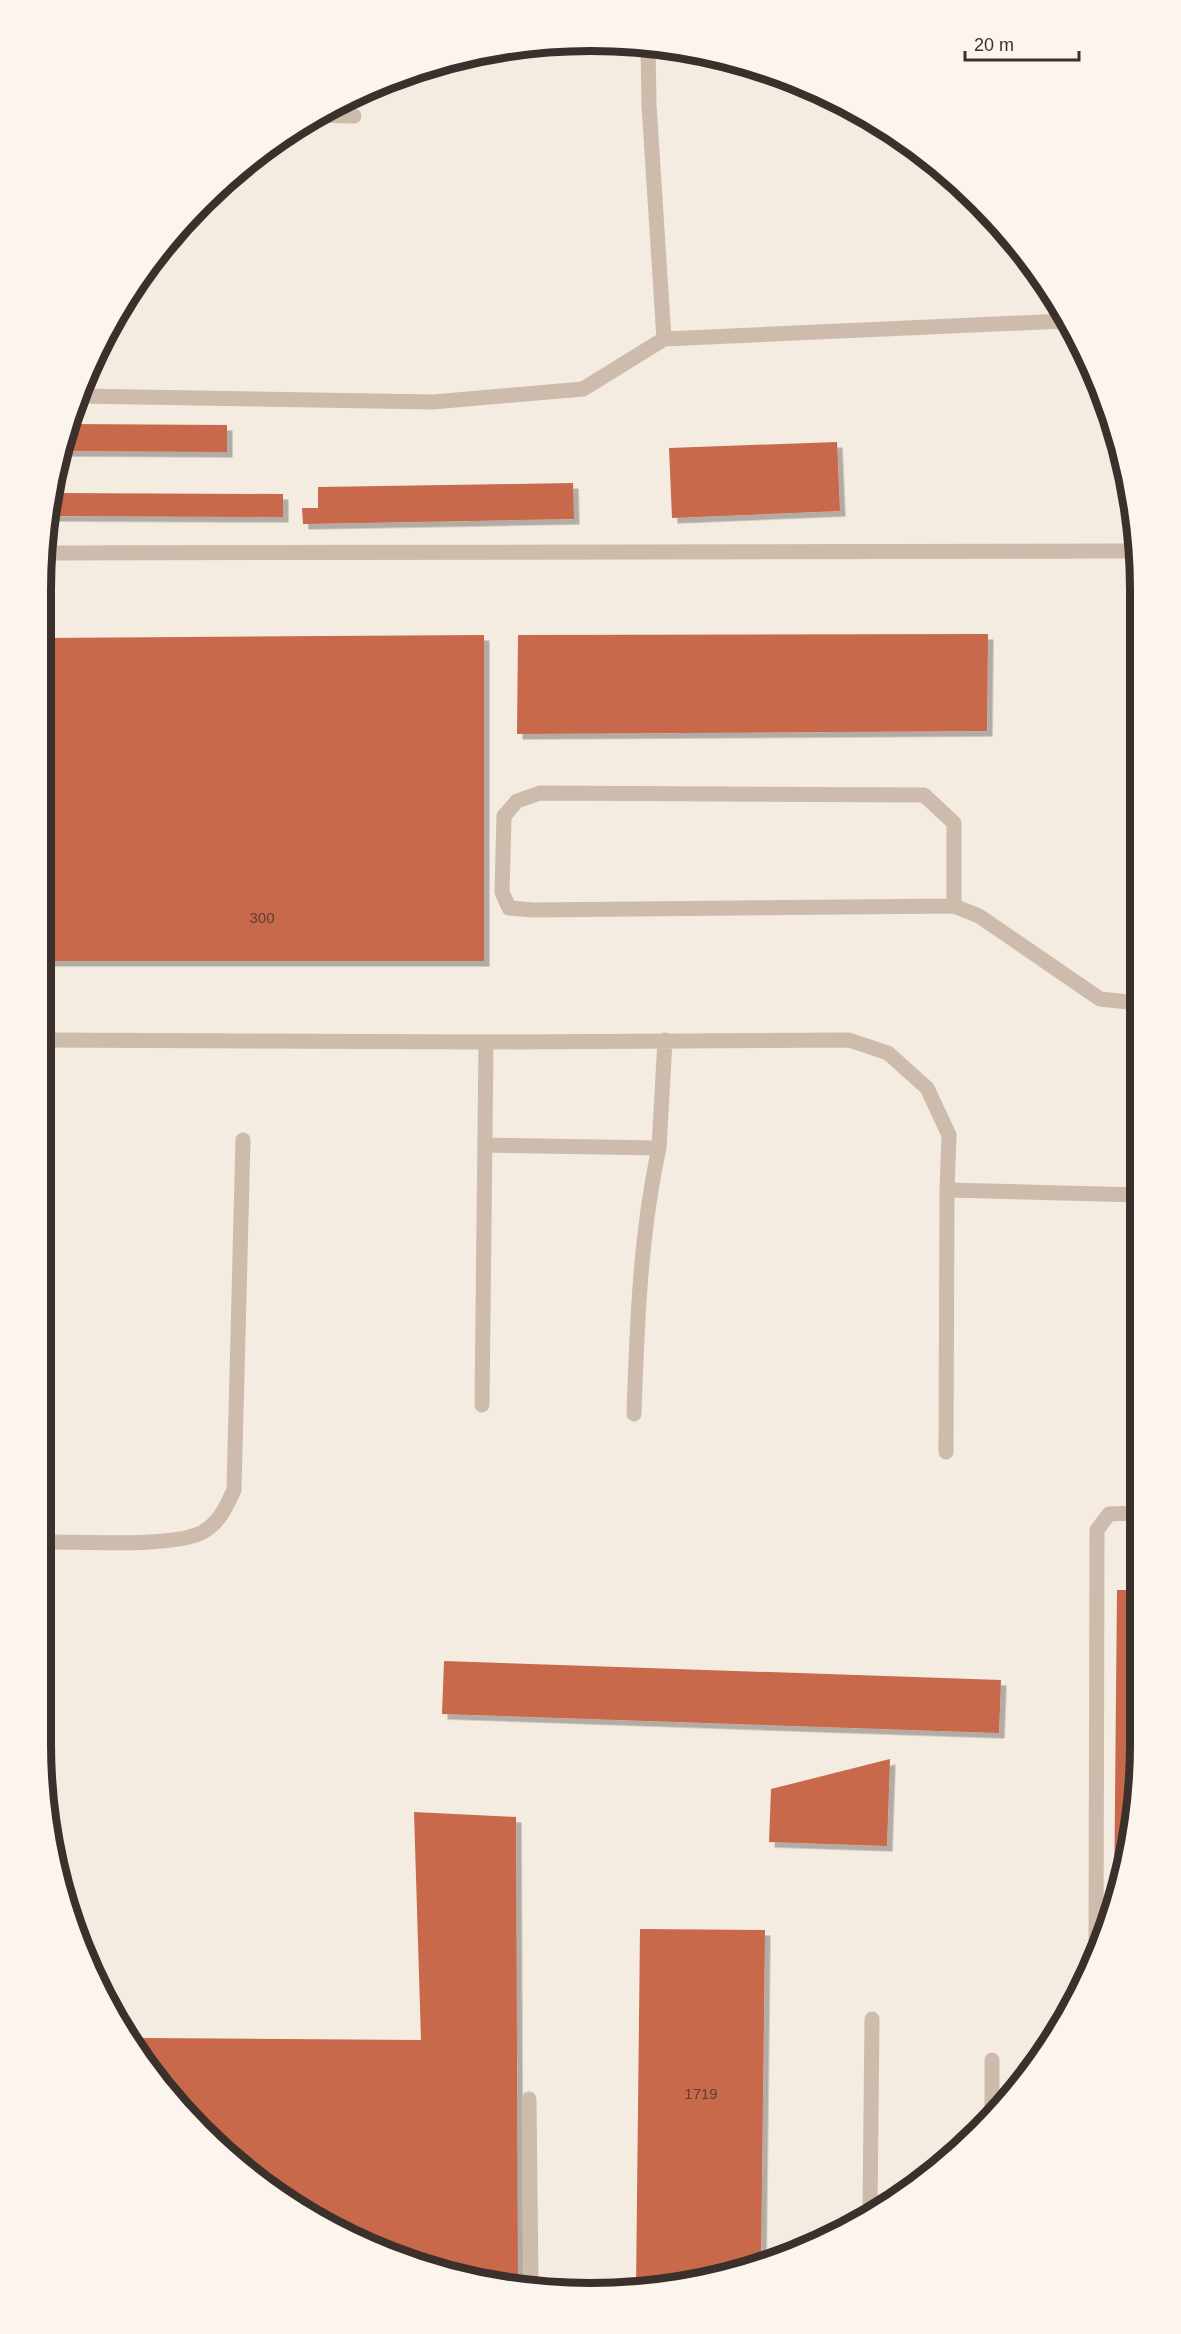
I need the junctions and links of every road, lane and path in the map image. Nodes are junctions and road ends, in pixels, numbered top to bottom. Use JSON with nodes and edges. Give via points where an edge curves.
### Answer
{"nodes":[{"id":1,"x":648,"y":55,"type":"edge"},
{"id":2,"x":335,"y":116,"type":"edge"},
{"id":3,"x":354,"y":116,"type":"dead end"},
{"id":4,"x":1058,"y":321,"type":"edge"},
{"id":5,"x":664,"y":339,"type":"junction"},
{"id":6,"x":88,"y":396,"type":"edge"},
{"id":7,"x":1129,"y":551,"type":"edge"},
{"id":8,"x":52,"y":553,"type":"edge"},
{"id":9,"x":954,"y":906,"type":"junction"},
{"id":10,"x":1130,"y":1002,"type":"edge"},
{"id":11,"x":51,"y":1040,"type":"edge"},
{"id":12,"x":665,"y":1040,"type":"junction"},
{"id":13,"x":486,"y":1042,"type":"junction"},
{"id":14,"x":243,"y":1140,"type":"dead end"},
{"id":15,"x":485,"y":1145,"type":"junction"},
{"id":16,"x":659,"y":1148,"type":"junction"},
{"id":17,"x":946,"y":1190,"type":"junction"},
{"id":18,"x":1130,"y":1195,"type":"edge"},
{"id":19,"x":483,"y":1405,"type":"dead end"},
{"id":20,"x":634,"y":1414,"type":"dead end"},
{"id":21,"x":946,"y":1452,"type":"dead end"},
{"id":22,"x":1130,"y":1513,"type":"edge"},
{"id":23,"x":51,"y":1542,"type":"edge"},
{"id":24,"x":1096,"y":1931,"type":"edge"},
{"id":25,"x":872,"y":2019,"type":"dead end"},
{"id":26,"x":992,"y":2060,"type":"dead end"},
{"id":27,"x":529,"y":2099,"type":"dead end"},
{"id":28,"x":992,"y":2103,"type":"edge"},
{"id":29,"x":870,"y":2205,"type":"edge"},
{"id":30,"x":531,"y":2279,"type":"edge"}],
"edges":[{"from":1,"to":5,"type":"lane"},
{"from":2,"to":3,"type":"lane"},
{"from":4,"to":5,"type":"lane"},
{"from":5,"to":6,"type":"lane","via":[[583,389],[433,402]]},
{"from":7,"to":8,"type":"lane"},
{"from":9,"to":9,"type":"lane","via":[[954,823],[924,795],[540,793],[517,801],[504,816],[502,892],[509,908]]},
{"from":9,"to":10,"type":"lane","via":[[979,916],[1100,999]]},
{"from":11,"to":13,"type":"lane"},
{"from":12,"to":13,"type":"lane"},
{"from":12,"to":16,"type":"lane"},
{"from":12,"to":17,"type":"lane","via":[[849,1040],[888,1053],[927,1088],[950,1135]]},
{"from":13,"to":15,"type":"lane"},
{"from":14,"to":23,"type":"lane","via":[[234,1490],[223,1514],[202,1532],[178,1541]]},
{"from":15,"to":16,"type":"lane"},
{"from":15,"to":19,"type":"lane"},
{"from":16,"to":20,"type":"lane","via":[[651,1184],[637,1314]]},
{"from":17,"to":18,"type":"lane"},
{"from":17,"to":21,"type":"lane"},
{"from":22,"to":24,"type":"lane","via":[[1109,1514],[1097,1530]]},
{"from":25,"to":29,"type":"lane"},
{"from":26,"to":28,"type":"lane"},
{"from":27,"to":30,"type":"lane"}]}
